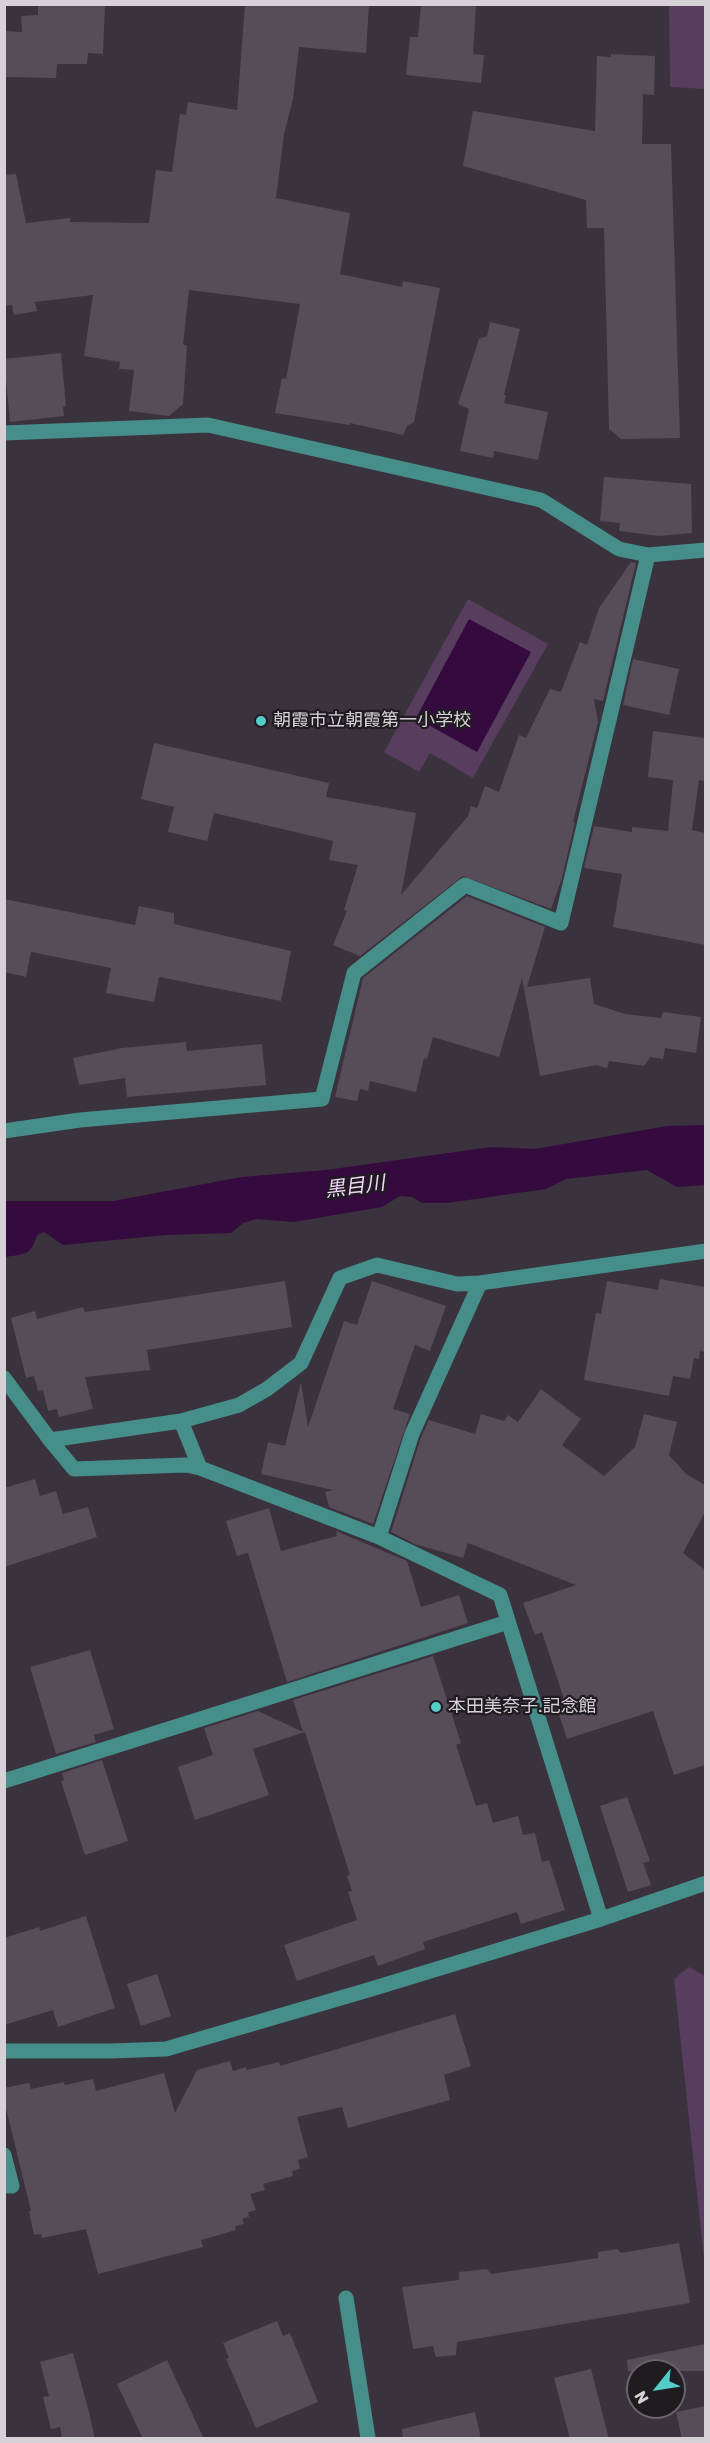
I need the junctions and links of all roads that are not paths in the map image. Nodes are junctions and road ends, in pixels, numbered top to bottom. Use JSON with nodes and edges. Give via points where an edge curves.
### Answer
{"nodes":[{"id":1,"x":4,"y":433,"type":"edge"},
{"id":2,"x":705,"y":550,"type":"edge"},
{"id":3,"x":648,"y":555,"type":"junction"},
{"id":4,"x":4,"y":1131,"type":"edge"},
{"id":5,"x":705,"y":1251,"type":"edge"},
{"id":6,"x":480,"y":1283,"type":"junction"},
{"id":7,"x":4,"y":1378,"type":"edge"},
{"id":8,"x":181,"y":1421,"type":"junction"},
{"id":9,"x":50,"y":1440,"type":"junction"},
{"id":10,"x":200,"y":1468,"type":"junction"},
{"id":11,"x":379,"y":1537,"type":"junction"},
{"id":12,"x":508,"y":1622,"type":"junction"},
{"id":13,"x":4,"y":1781,"type":"edge"},
{"id":14,"x":705,"y":1883,"type":"edge"},
{"id":15,"x":601,"y":1919,"type":"junction"},
{"id":16,"x":4,"y":2051,"type":"edge"},
{"id":17,"x":4,"y":2155,"type":"edge"},
{"id":18,"x":4,"y":2186,"type":"edge"},
{"id":19,"x":346,"y":2298,"type":"dead end"},
{"id":20,"x":368,"y":2439,"type":"edge"}],
"edges":[{"from":1,"to":3,"type":"street","via":[[208,425],[541,500],[620,549]]},
{"from":2,"to":3,"type":"street"},
{"from":3,"to":4,"type":"street","via":[[561,923],[465,885],[354,974],[322,1099],[80,1120]]},
{"from":5,"to":6,"type":"street"},
{"from":6,"to":8,"type":"street","via":[[457,1284],[377,1265],[340,1278],[301,1363],[239,1405]]},
{"from":6,"to":11,"type":"street","via":[[412,1434]]},
{"from":7,"to":9,"type":"street"},
{"from":8,"to":9,"type":"street"},
{"from":8,"to":10,"type":"street"},
{"from":9,"to":10,"type":"street","via":[[74,1469],[186,1465]]},
{"from":10,"to":11,"type":"street"},
{"from":11,"to":12,"type":"street","via":[[500,1595]]},
{"from":12,"to":13,"type":"street"},
{"from":12,"to":15,"type":"street"},
{"from":14,"to":15,"type":"street"},
{"from":15,"to":16,"type":"street","via":[[166,2049]]},
{"from":17,"to":18,"type":"street","via":[[12,2186]]},
{"from":19,"to":20,"type":"street"}]}
